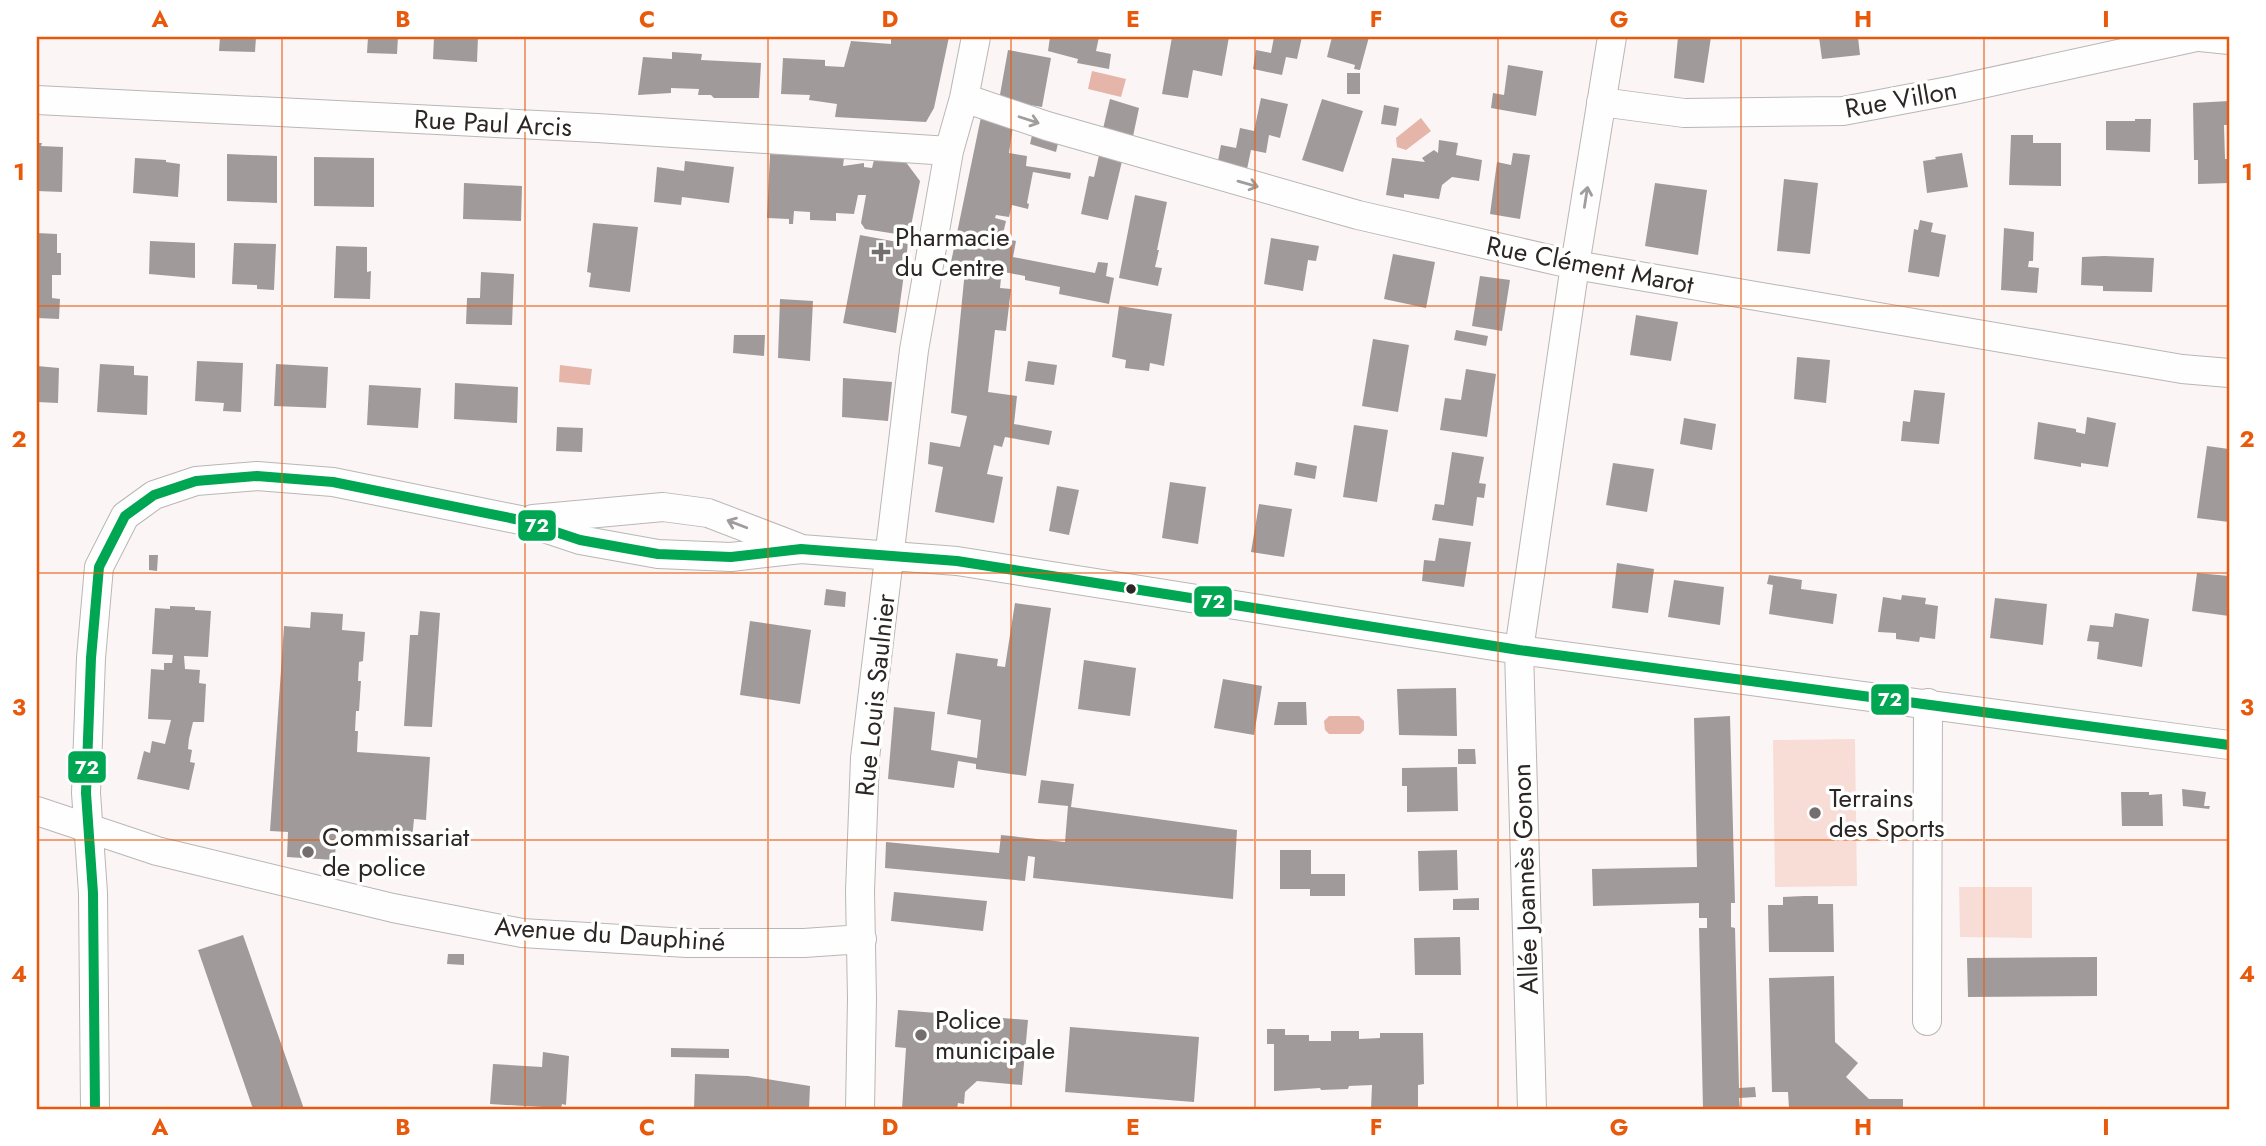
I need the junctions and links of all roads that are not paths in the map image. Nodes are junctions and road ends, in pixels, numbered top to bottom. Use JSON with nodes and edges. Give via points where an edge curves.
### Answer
{"nodes":[{"id":1,"x":976,"y":37,"type":"edge"},
{"id":2,"x":1612,"y":37,"type":"edge"},
{"id":3,"x":2198,"y":37,"type":"edge"},
{"id":4,"x":2229,"y":40,"type":"edge"},
{"id":5,"x":964,"y":98,"type":"junction"},
{"id":6,"x":37,"y":100,"type":"edge"},
{"id":7,"x":1601,"y":102,"type":"junction"},
{"id":8,"x":949,"y":150,"type":"junction"},
{"id":9,"x":1575,"y":265,"type":"junction"},
{"id":10,"x":2229,"y":373,"type":"edge"},
{"id":11,"x":520,"y":520,"type":"junction"},
{"id":12,"x":801,"y":548,"type":"junction"},
{"id":13,"x":890,"y":555,"type":"junction"},
{"id":14,"x":1519,"y":650,"type":"junction"},
{"id":15,"x":1928,"y":704,"type":"junction"},
{"id":16,"x":2229,"y":745,"type":"edge"},
{"id":17,"x":37,"y":811,"type":"edge"},
{"id":18,"x":87,"y":827,"type":"junction"},
{"id":19,"x":862,"y":939,"type":"junction"},
{"id":20,"x":1927,"y":1021,"type":"dead end"},
{"id":21,"x":95,"y":1109,"type":"edge"},
{"id":22,"x":860,"y":1109,"type":"edge"},
{"id":23,"x":1532,"y":1109,"type":"edge"}],
"edges":[{"from":1,"to":5,"type":"street","name":"Rue Louis Saulnier"},
{"from":2,"to":7,"type":"street","name":"Allée Joannès Gonon"},
{"from":3,"to":4,"type":"street","name":"Rue Villon"},
{"from":3,"to":7,"type":"street","name":"Rue Villon","via":[[1843,111],[1684,113]]},
{"from":5,"to":8,"type":"street","name":"Rue Louis Saulnier"},
{"from":5,"to":9,"type":"street","name":"Rue Clément Marot","one_way":true,"via":[[1357,215]]},
{"from":6,"to":8,"type":"street","name":"Rue Paul Arcis"},
{"from":9,"to":7,"type":"street","name":"Allée Joannès Gonon","one_way":true},
{"from":8,"to":13,"type":"street","name":"Rue Louis Saulnier","via":[[914,350]]},
{"from":9,"to":10,"type":"street","name":"Rue Clément Marot","via":[[2182,369]]},
{"from":9,"to":14,"type":"street","name":"Allée Joannès Gonon"},
{"from":11,"to":12,"type":"street","via":[[580,540],[659,554],[731,557]]},
{"from":12,"to":11,"type":"street","one_way":true,"via":[[708,513],[663,506]]},
{"from":11,"to":18,"type":"street","via":[[333,482],[257,476],[196,481],[154,495],[125,516],[99,567],[90,672]]},
{"from":12,"to":13,"type":"street"},
{"from":13,"to":14,"type":"street","via":[[957,561]]},
{"from":13,"to":19,"type":"street","name":"Rue Louis Saulnier","via":[[865,758]]},
{"from":14,"to":15,"type":"street"},
{"from":14,"to":23,"type":"street","name":"Allée Joannès Gonon"},
{"from":15,"to":16,"type":"street"},
{"from":15,"to":20,"type":"street"},
{"from":17,"to":18,"type":"street","name":"Avenue du Dauphiné"},
{"from":18,"to":19,"type":"street","name":"Avenue du Dauphiné","via":[[157,851],[393,908],[522,933],[687,943]]},
{"from":18,"to":21,"type":"street","via":[[93,893]]},
{"from":19,"to":22,"type":"street","name":"Rue Louis Saulnier"}]}
